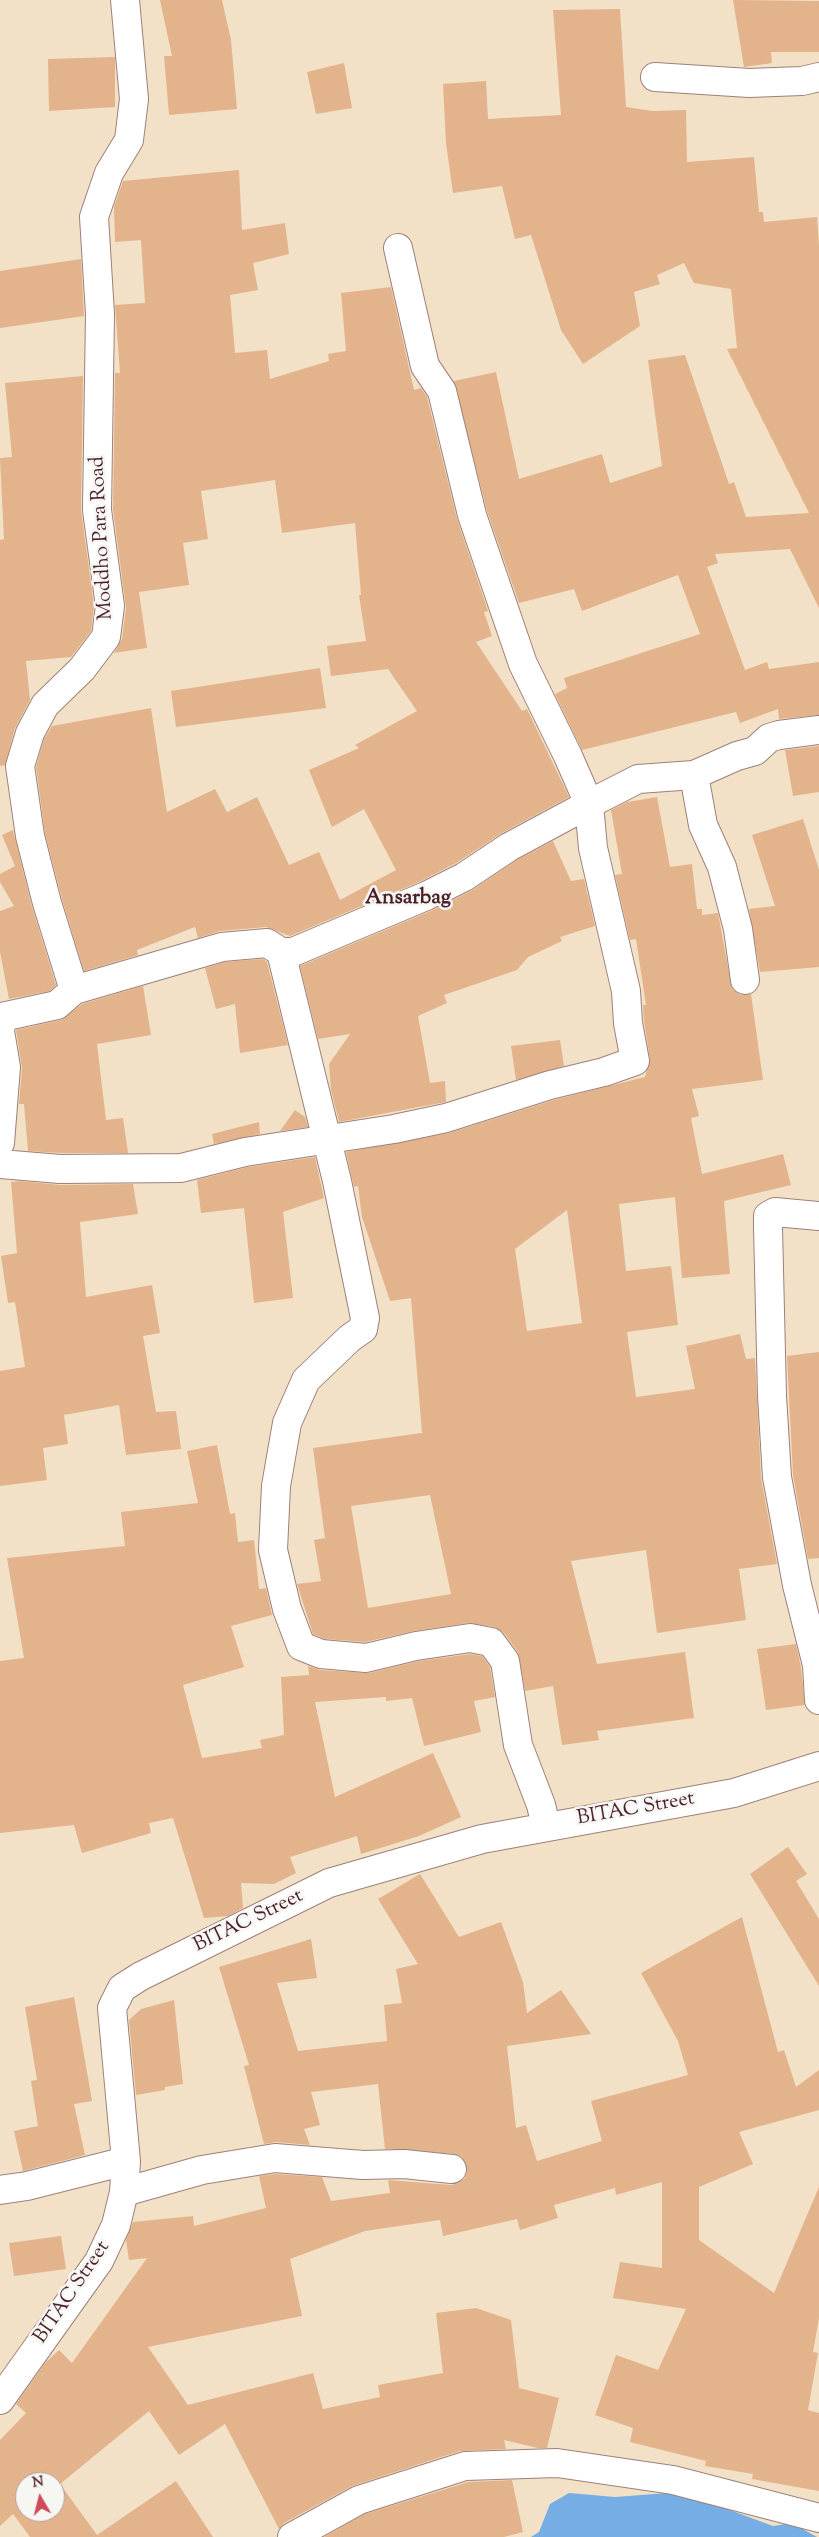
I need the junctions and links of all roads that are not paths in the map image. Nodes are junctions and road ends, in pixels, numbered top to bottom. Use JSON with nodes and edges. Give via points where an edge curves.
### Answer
{"nodes":[{"id":1,"x":125,"y":0,"type":"edge"},
{"id":2,"x":655,"y":77,"type":"dead end"},
{"id":3,"x":819,"y":77,"type":"edge"},
{"id":4,"x":398,"y":248,"type":"dead end"},
{"id":5,"x":819,"y":730,"type":"edge"},
{"id":6,"x":694,"y":776,"type":"junction"},
{"id":7,"x":589,"y":804,"type":"junction"},
{"id":8,"x":281,"y":952,"type":"junction"},
{"id":9,"x":745,"y":980,"type":"dead end"},
{"id":10,"x":74,"y":990,"type":"junction"},
{"id":11,"x":1,"y":1018,"type":"edge"},
{"id":12,"x":326,"y":1138,"type":"junction"},
{"id":13,"x":0,"y":1143,"type":"edge"},
{"id":14,"x":0,"y":1164,"type":"edge"},
{"id":15,"x":819,"y":1216,"type":"edge"},
{"id":16,"x":819,"y":1700,"type":"edge"},
{"id":17,"x":819,"y":1766,"type":"edge"},
{"id":18,"x":546,"y":1826,"type":"junction"},
{"id":19,"x":126,"y":2160,"type":"junction"},
{"id":20,"x":452,"y":2169,"type":"dead end"},
{"id":21,"x":0,"y":2190,"type":"edge"},
{"id":22,"x":124,"y":2192,"type":"junction"},
{"id":23,"x":0,"y":2400,"type":"edge"},
{"id":24,"x":819,"y":2518,"type":"edge"},
{"id":25,"x":292,"y":2537,"type":"edge"}],
"edges":[{"from":1,"to":10,"type":"street","name":"Moddho Para Road","via":[[134,99],[129,140],[109,172],[94,217],[100,314],[97,510],[110,606],[106,637],[82,669],[45,705],[30,733],[20,766],[30,836]]},
{"from":2,"to":3,"type":"street","via":[[749,83],[802,81]]},
{"from":4,"to":7,"type":"street","via":[[425,366],[442,391],[472,515],[523,664]]},
{"from":5,"to":6,"type":"street","via":[[769,738],[755,751],[736,756]]},
{"from":6,"to":7,"type":"street","via":[[638,779]]},
{"from":6,"to":9,"type":"street","via":[[703,825],[722,867],[738,929]]},
{"from":7,"to":8,"type":"street","via":[[426,896],[293,952]]},
{"from":7,"to":12,"type":"street","via":[[593,848],[626,991],[636,1062],[550,1084],[446,1118]]},
{"from":8,"to":10,"type":"street","via":[[267,943],[222,947]]},
{"from":8,"to":12,"type":"street"},
{"from":10,"to":11,"type":"street","via":[[57,1005]]},
{"from":11,"to":13,"type":"street","via":[[6,1067]]},
{"from":12,"to":14,"type":"street","via":[[245,1152],[181,1168],[60,1169]]},
{"from":12,"to":18,"type":"street","via":[[365,1318],[362,1329],[306,1380],[286,1423],[276,1486],[273,1550],[287,1609],[301,1646],[321,1654],[366,1658],[470,1638],[491,1642],[505,1661],[518,1745]]},
{"from":15,"to":16,"type":"street","via":[[775,1212],[768,1216],[768,1227],[777,1476],[797,1585],[817,1665]]},
{"from":17,"to":18,"type":"street","name":"BITAC Street","via":[[734,1793]]},
{"from":18,"to":19,"type":"street","name":"BITAC Street","via":[[482,1839],[329,1883],[122,1988],[112,2008]]},
{"from":19,"to":21,"type":"street"},
{"from":19,"to":22,"type":"street","name":"BITAC Street"},
{"from":20,"to":22,"type":"street","via":[[275,2158],[202,2170]]},
{"from":22,"to":23,"type":"street","name":"BITAC Street","via":[[116,2225],[99,2261]]},
{"from":24,"to":25,"type":"street","via":[[673,2480],[557,2462],[465,2466],[359,2500]]}]}
